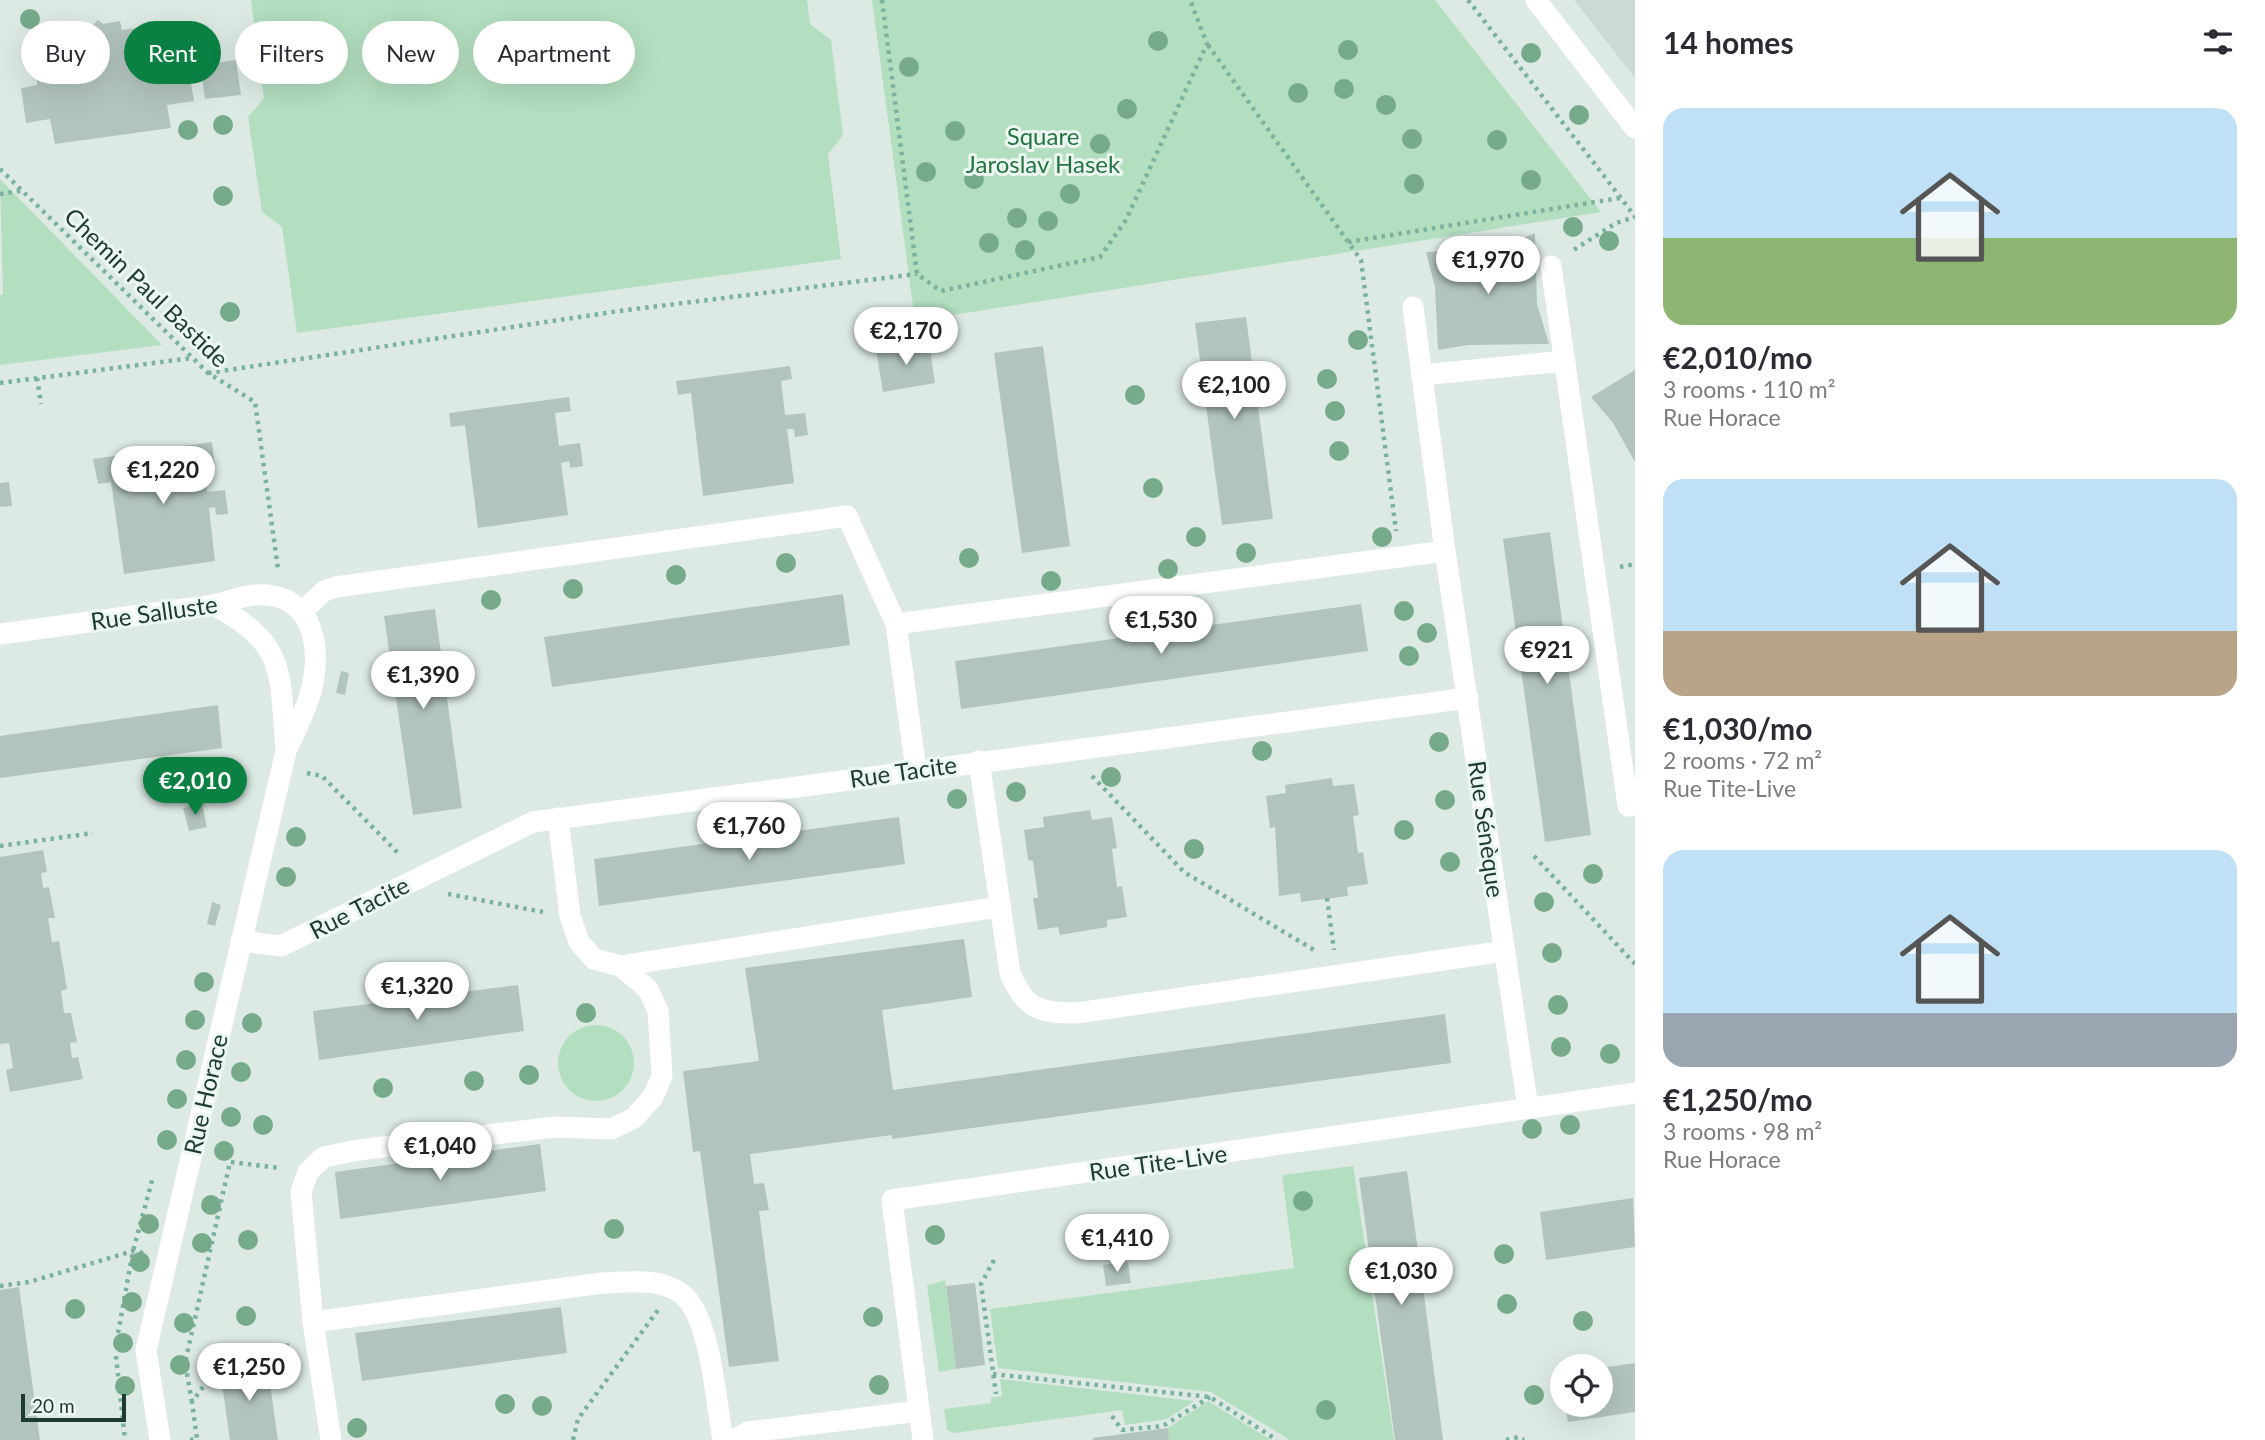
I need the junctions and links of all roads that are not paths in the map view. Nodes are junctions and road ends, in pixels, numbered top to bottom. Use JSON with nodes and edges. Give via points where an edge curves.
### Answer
{"nodes":[{"id":1,"x":1535,"y":0,"type":"edge"},
{"id":2,"x":1635,"y":128,"type":"edge"},
{"id":3,"x":1551,"y":265,"type":"road end"},
{"id":4,"x":1413,"y":307,"type":"dead end"},
{"id":5,"x":1565,"y":361,"type":"junction"},
{"id":6,"x":1422,"y":375,"type":"junction"},
{"id":7,"x":1445,"y":551,"type":"junction"},
{"id":8,"x":214,"y":605,"type":"junction"},
{"id":9,"x":303,"y":611,"type":"junction"},
{"id":10,"x":896,"y":624,"type":"junction"},
{"id":11,"x":0,"y":634,"type":"edge"},
{"id":12,"x":1468,"y":698,"type":"junction"},
{"id":13,"x":286,"y":751,"type":"junction"},
{"id":14,"x":979,"y":761,"type":"junction"},
{"id":15,"x":916,"y":770,"type":"junction"},
{"id":16,"x":1635,"y":805,"type":"edge"},
{"id":17,"x":558,"y":818,"type":"junction"},
{"id":18,"x":998,"y":907,"type":"junction"},
{"id":19,"x":241,"y":941,"type":"junction"},
{"id":20,"x":1505,"y":951,"type":"junction"},
{"id":21,"x":620,"y":966,"type":"junction"},
{"id":22,"x":1635,"y":1093,"type":"edge"},
{"id":23,"x":1528,"y":1108,"type":"junction"},
{"id":24,"x":315,"y":1330,"type":"junction"},
{"id":25,"x":919,"y":1411,"type":"junction"},
{"id":26,"x":160,"y":1440,"type":"edge"},
{"id":27,"x":331,"y":1440,"type":"edge"},
{"id":28,"x":723,"y":1440,"type":"edge"},
{"id":29,"x":733,"y":1440,"type":"edge"},
{"id":30,"x":923,"y":1440,"type":"edge"}],
"edges":[{"from":1,"to":2,"type":"street"},
{"from":3,"to":5,"type":"street"},
{"from":4,"to":6,"type":"street","name":"Rue Sénèque"},
{"from":5,"to":6,"type":"street"},
{"from":5,"to":16,"type":"street","via":[[1628,806]]},
{"from":6,"to":7,"type":"street","name":"Rue Sénèque"},
{"from":7,"to":10,"type":"street"},
{"from":7,"to":12,"type":"street","name":"Rue Sénèque"},
{"from":8,"to":9,"type":"street","name":"Rue Salluste","via":[[248,596],[282,598]]},
{"from":8,"to":11,"type":"street","name":"Rue Salluste"},
{"from":8,"to":13,"type":"street","name":"Rue Horace","via":[[252,628],[267,644],[280,682]]},
{"from":9,"to":10,"type":"street","via":[[324,591],[336,587],[847,516]]},
{"from":9,"to":13,"type":"street","name":"Rue Horace","via":[[314,634],[313,682]]},
{"from":10,"to":15,"type":"street"},
{"from":12,"to":14,"type":"street","name":"Rue Tacite"},
{"from":12,"to":20,"type":"street","name":"Rue Sénèque"},
{"from":13,"to":19,"type":"street","name":"Rue Horace"},
{"from":14,"to":15,"type":"street","name":"Rue Tacite"},
{"from":14,"to":18,"type":"street"},
{"from":15,"to":17,"type":"street","name":"Rue Tacite"},
{"from":17,"to":19,"type":"street","name":"Rue Tacite","via":[[521,826],[281,946]]},
{"from":17,"to":21,"type":"street","via":[[570,916],[579,942],[594,958]]},
{"from":18,"to":20,"type":"street","via":[[1010,973],[1020,996],[1034,1007],[1054,1013]]},
{"from":18,"to":21,"type":"street"},
{"from":19,"to":26,"type":"street","name":"Rue Horace","via":[[146,1349]]},
{"from":20,"to":23,"type":"street","name":"Rue Sénèque"},
{"from":21,"to":24,"type":"street","via":[[648,989],[658,1011],[662,1076],[653,1097],[634,1118],[611,1129],[555,1127],[324,1157],[308,1172],[302,1192]]},
{"from":22,"to":23,"type":"street","name":"Rue Tite-Live"},
{"from":23,"to":25,"type":"street","name":"Rue Tite-Live","via":[[892,1200]]},
{"from":24,"to":27,"type":"street"},
{"from":24,"to":28,"type":"street","via":[[602,1283],[649,1282],[682,1294],[700,1319]]},
{"from":25,"to":29,"type":"street","via":[[748,1432]]},
{"from":25,"to":30,"type":"street","name":"Rue Tite-Live"}]}
